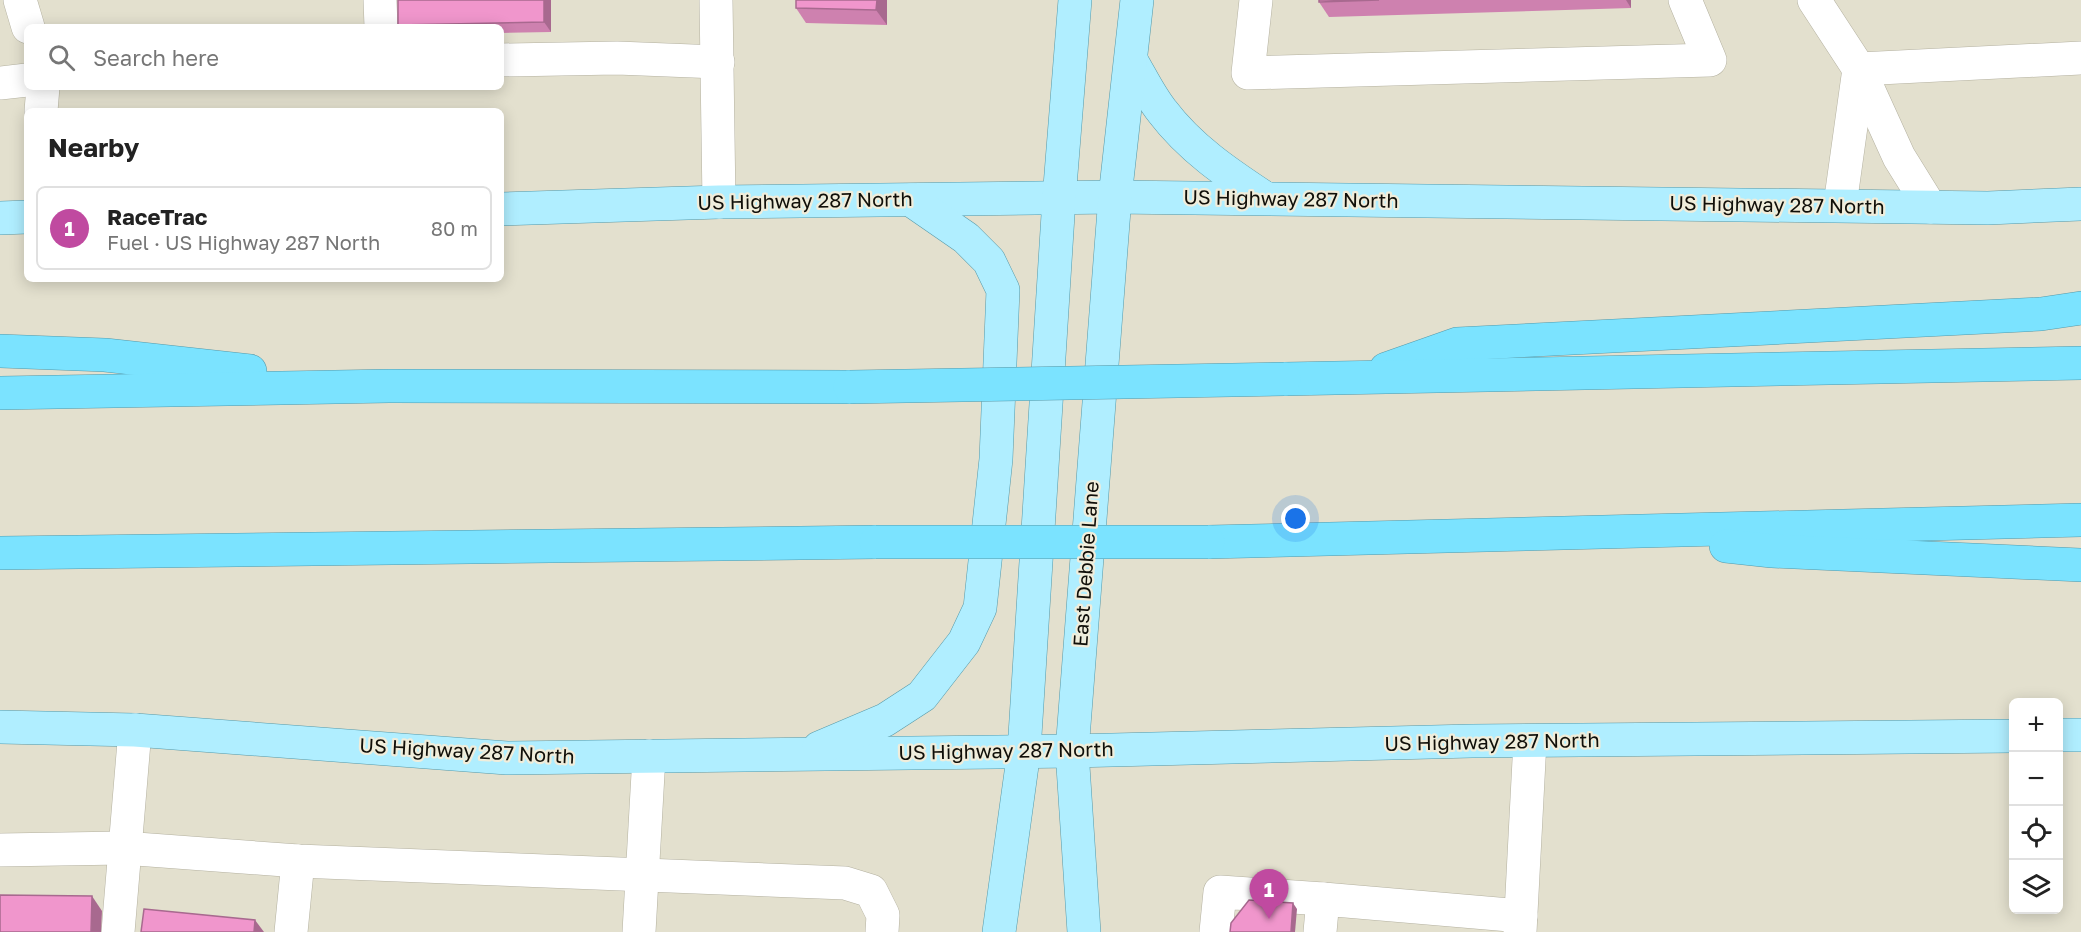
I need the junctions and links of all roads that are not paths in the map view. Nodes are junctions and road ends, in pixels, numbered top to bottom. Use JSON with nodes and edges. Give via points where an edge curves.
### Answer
{"nodes":[{"id":1,"x":20,"y":0,"type":"edge"},
{"id":2,"x":380,"y":0,"type":"edge"},
{"id":3,"x":716,"y":0,"type":"edge"},
{"id":4,"x":1075,"y":0,"type":"edge"},
{"id":5,"x":1137,"y":0,"type":"edge"},
{"id":6,"x":1256,"y":0,"type":"edge"},
{"id":7,"x":1685,"y":0,"type":"edge"},
{"id":8,"x":1814,"y":0,"type":"edge"},
{"id":9,"x":27,"y":24,"type":"edge"},
{"id":10,"x":381,"y":24,"type":"edge"},
{"id":11,"x":2081,"y":58,"type":"edge"},
{"id":12,"x":504,"y":60,"type":"edge"},
{"id":13,"x":1131,"y":60,"type":"junction"},
{"id":14,"x":718,"y":62,"type":"junction"},
{"id":15,"x":1859,"y":69,"type":"junction"},
{"id":16,"x":24,"y":80,"type":"edge"},
{"id":17,"x":0,"y":82,"type":"edge"},
{"id":18,"x":43,"y":90,"type":"edge"},
{"id":19,"x":41,"y":108,"type":"edge"},
{"id":20,"x":1115,"y":197,"type":"junction"},
{"id":21,"x":1265,"y":198,"type":"junction"},
{"id":22,"x":1059,"y":199,"type":"junction"},
{"id":23,"x":911,"y":200,"type":"junction"},
{"id":24,"x":718,"y":202,"type":"junction"},
{"id":25,"x":2081,"y":204,"type":"edge"},
{"id":26,"x":1840,"y":205,"type":"junction"},
{"id":27,"x":1930,"y":207,"type":"junction"},
{"id":28,"x":504,"y":209,"type":"edge"},
{"id":29,"x":24,"y":217,"type":"edge"},
{"id":30,"x":0,"y":218,"type":"edge"},
{"id":31,"x":2081,"y":308,"type":"edge"},
{"id":32,"x":0,"y":351,"type":"edge"},
{"id":33,"x":2081,"y":363,"type":"edge"},
{"id":34,"x":1356,"y":379,"type":"junction"},
{"id":35,"x":389,"y":386,"type":"junction"},
{"id":36,"x":0,"y":393,"type":"edge"},
{"id":37,"x":2081,"y":520,"type":"edge"},
{"id":38,"x":1608,"y":532,"type":"junction"},
{"id":39,"x":0,"y":553,"type":"edge"},
{"id":40,"x":2081,"y":565,"type":"edge"},
{"id":41,"x":0,"y":727,"type":"edge"},
{"id":42,"x":135,"y":730,"type":"junction"},
{"id":43,"x":2063,"y":735,"type":"edge"},
{"id":44,"x":2081,"y":735,"type":"edge"},
{"id":45,"x":2009,"y":736,"type":"edge"},
{"id":46,"x":1530,"y":741,"type":"junction"},
{"id":47,"x":1024,"y":751,"type":"junction"},
{"id":48,"x":1072,"y":751,"type":"junction"},
{"id":49,"x":803,"y":754,"type":"junction"},
{"id":50,"x":649,"y":756,"type":"junction"},
{"id":51,"x":123,"y":848,"type":"junction"},
{"id":52,"x":0,"y":850,"type":"edge"},
{"id":53,"x":298,"y":861,"type":"junction"},
{"id":54,"x":642,"y":875,"type":"junction"},
{"id":55,"x":1323,"y":899,"type":"junction"},
{"id":56,"x":1521,"y":924,"type":"edge"},
{"id":57,"x":118,"y":932,"type":"edge"},
{"id":58,"x":291,"y":932,"type":"edge"},
{"id":59,"x":639,"y":932,"type":"edge"},
{"id":60,"x":882,"y":932,"type":"edge"},
{"id":61,"x":999,"y":932,"type":"edge"},
{"id":62,"x":1084,"y":932,"type":"edge"},
{"id":63,"x":1216,"y":932,"type":"edge"},
{"id":64,"x":1320,"y":932,"type":"edge"}],
"edges":[{"from":1,"to":9,"type":"lane"},
{"from":2,"to":10,"type":"lane"},
{"from":3,"to":14,"type":"lane"},
{"from":4,"to":22,"type":"main road"},
{"from":5,"to":13,"type":"main road","name":"East Debbie Lane"},
{"from":6,"to":7,"type":"lane","via":[[1248,73],[1710,60]]},
{"from":8,"to":15,"type":"lane"},
{"from":11,"to":15,"type":"lane"},
{"from":12,"to":14,"type":"lane","via":[[617,58]]},
{"from":13,"to":20,"type":"main road","name":"East Debbie Lane"},
{"from":13,"to":21,"type":"main road","via":[[1162,111],[1192,145]]},
{"from":14,"to":24,"type":"lane"},
{"from":15,"to":26,"type":"lane"},
{"from":15,"to":27,"type":"lane","via":[[1899,157]]},
{"from":16,"to":17,"type":"lane"},
{"from":18,"to":19,"type":"lane"},
{"from":20,"to":21,"type":"main road","name":"US Highway 287 North"},
{"from":20,"to":22,"type":"main road","name":"US Highway 287 North"},
{"from":20,"to":48,"type":"main road","name":"East Debbie Lane"},
{"from":21,"to":26,"type":"main road","name":"US Highway 287 North"},
{"from":22,"to":23,"type":"main road","name":"US Highway 287 North"},
{"from":22,"to":47,"type":"main road"},
{"from":23,"to":24,"type":"main road","name":"US Highway 287 North"},
{"from":23,"to":49,"type":"main road","via":[[966,238],[989,261],[1003,290],[996,459],[980,608],[964,642],[922,696],[885,720]]},
{"from":24,"to":28,"type":"main road","name":"US Highway 287 North"},
{"from":25,"to":27,"type":"main road","name":"US Highway 287 North"},
{"from":26,"to":27,"type":"main road","name":"US Highway 287 North"},
{"from":29,"to":30,"type":"main road"},
{"from":31,"to":34,"type":"highway","via":[[2041,314],[1457,344]]},
{"from":32,"to":35,"type":"highway","via":[[105,355]]},
{"from":33,"to":34,"type":"highway"},
{"from":34,"to":35,"type":"highway","bridge":true,"via":[[850,387]]},
{"from":35,"to":36,"type":"highway"},
{"from":37,"to":38,"type":"highway"},
{"from":38,"to":39,"type":"highway","bridge":true,"via":[[1208,542],[876,542]]},
{"from":38,"to":40,"type":"highway","via":[[1772,551]]},
{"from":41,"to":42,"type":"main road","name":"US Highway 287 North"},
{"from":42,"to":50,"type":"main road","name":"US Highway 287 North","via":[[507,758]]},
{"from":42,"to":51,"type":"lane"},
{"from":43,"to":44,"type":"main road"},
{"from":45,"to":46,"type":"main road","name":"US Highway 287 North"},
{"from":46,"to":48,"type":"main road","name":"US Highway 287 North"},
{"from":46,"to":56,"type":"lane"},
{"from":47,"to":48,"type":"main road","name":"US Highway 287 North"},
{"from":47,"to":49,"type":"main road","name":"US Highway 287 North"},
{"from":47,"to":61,"type":"main road"},
{"from":48,"to":62,"type":"main road","name":"East Debbie Lane"},
{"from":49,"to":50,"type":"main road","name":"US Highway 287 North"},
{"from":50,"to":54,"type":"lane"},
{"from":51,"to":52,"type":"lane"},
{"from":51,"to":53,"type":"lane"},
{"from":51,"to":57,"type":"lane"},
{"from":53,"to":54,"type":"lane"},
{"from":53,"to":58,"type":"lane"},
{"from":54,"to":59,"type":"lane"},
{"from":54,"to":60,"type":"lane","via":[[845,883],[870,891],[883,915]]},
{"from":55,"to":56,"type":"lane"},
{"from":55,"to":63,"type":"lane","via":[[1220,892]]},
{"from":55,"to":64,"type":"lane"}]}
